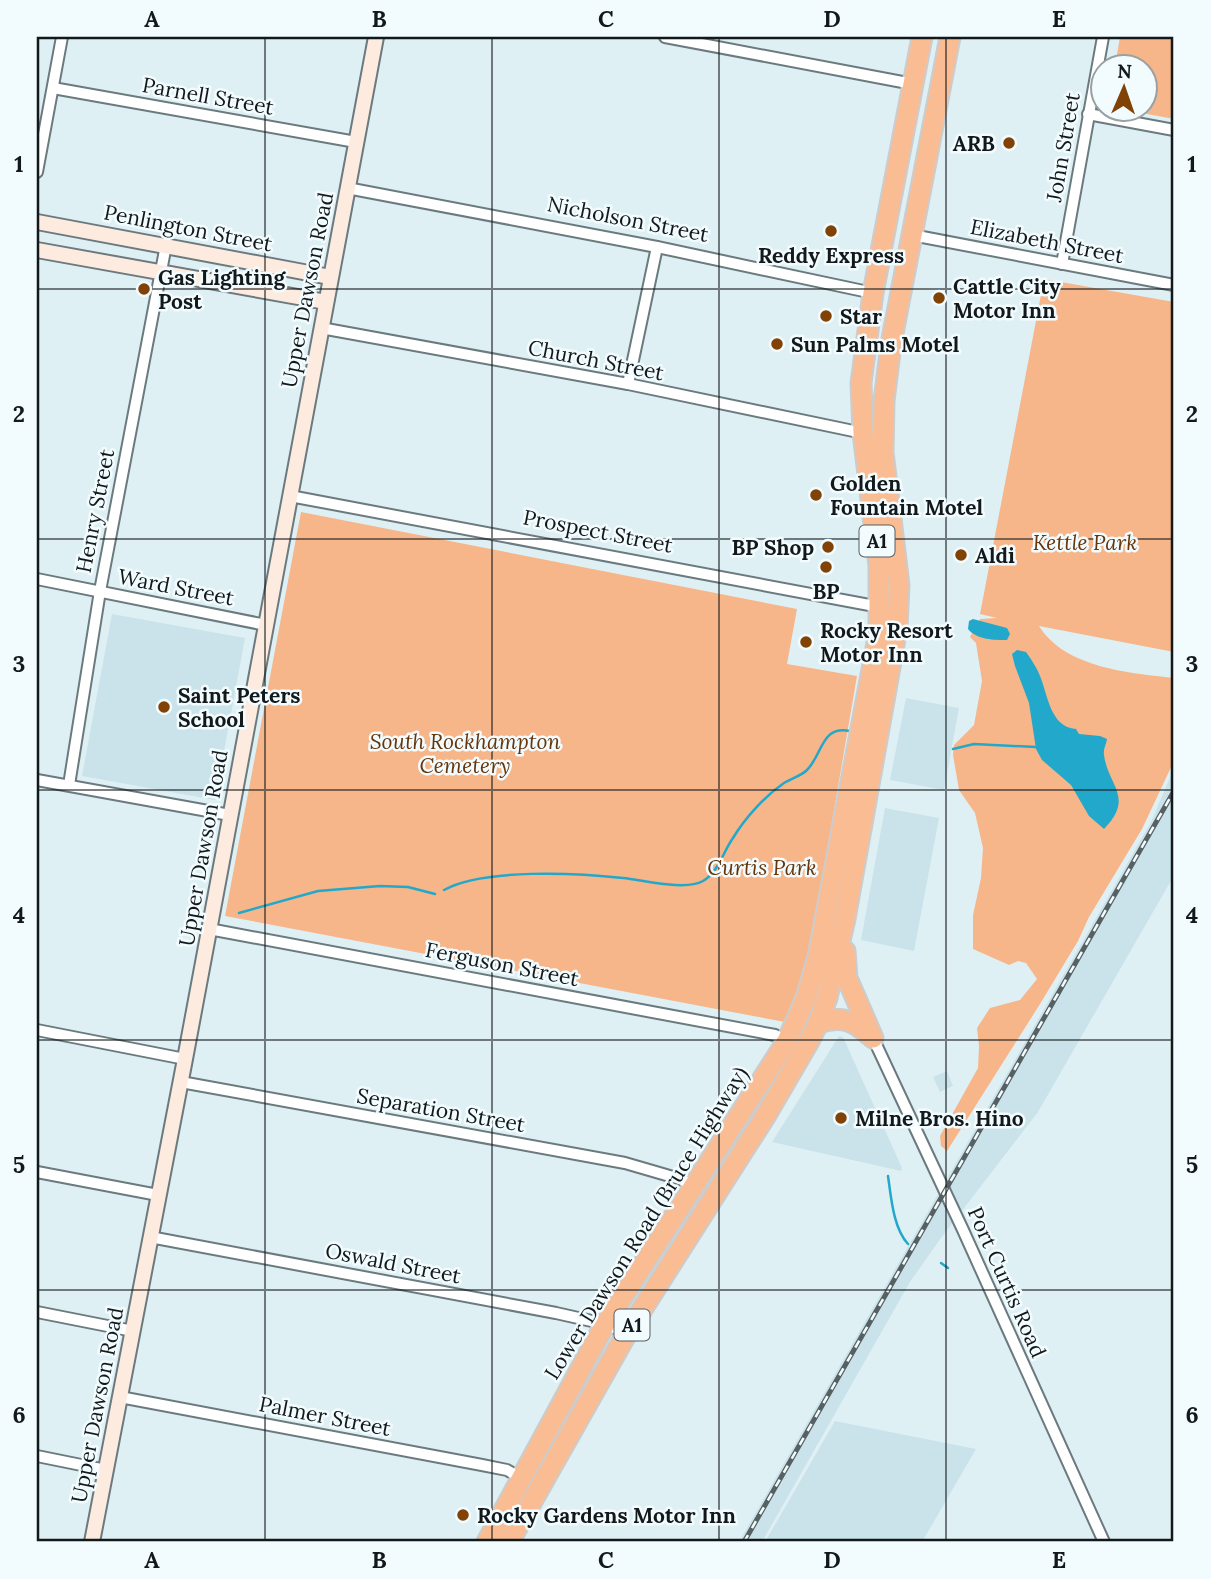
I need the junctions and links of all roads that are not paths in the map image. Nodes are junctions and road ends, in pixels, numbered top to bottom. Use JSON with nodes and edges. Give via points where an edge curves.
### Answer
{"nodes":[{"id":1,"x":62,"y":37,"type":"edge"},
{"id":2,"x":376,"y":37,"type":"edge"},
{"id":3,"x":665,"y":37,"type":"edge"},
{"id":4,"x":922,"y":37,"type":"edge"},
{"id":5,"x":950,"y":37,"type":"edge"},
{"id":6,"x":913,"y":84,"type":"junction"},
{"id":7,"x":53,"y":88,"type":"junction"},
{"id":8,"x":1088,"y":114,"type":"edge"},
{"id":9,"x":1131,"y":122,"type":"edge"},
{"id":10,"x":1174,"y":130,"type":"edge"},
{"id":11,"x":356,"y":142,"type":"junction"},
{"id":12,"x":37,"y":172,"type":"edge"},
{"id":13,"x":347,"y":188,"type":"junction"},
{"id":14,"x":37,"y":222,"type":"edge"},
{"id":15,"x":912,"y":234,"type":"junction"},
{"id":16,"x":166,"y":245,"type":"junction"},
{"id":17,"x":657,"y":247,"type":"junction"},
{"id":18,"x":37,"y":250,"type":"edge"},
{"id":19,"x":1062,"y":264,"type":"junction"},
{"id":20,"x":160,"y":272,"type":"junction"},
{"id":21,"x":330,"y":277,"type":"junction"},
{"id":22,"x":1174,"y":285,"type":"edge"},
{"id":23,"x":873,"y":293,"type":"junction"},
{"id":24,"x":900,"y":299,"type":"junction"},
{"id":25,"x":326,"y":302,"type":"junction"},
{"id":26,"x":321,"y":328,"type":"junction"},
{"id":27,"x":628,"y":384,"type":"junction"},
{"id":28,"x":863,"y":433,"type":"junction"},
{"id":29,"x":290,"y":496,"type":"junction"},
{"id":30,"x":37,"y":579,"type":"edge"},
{"id":31,"x":100,"y":592,"type":"junction"},
{"id":32,"x":890,"y":609,"type":"junction"},
{"id":33,"x":265,"y":625,"type":"junction"},
{"id":34,"x":37,"y":780,"type":"edge"},
{"id":35,"x":69,"y":785,"type":"junction"},
{"id":36,"x":230,"y":815,"type":"junction"},
{"id":37,"x":845,"y":919,"type":"junction"},
{"id":38,"x":209,"y":929,"type":"junction"},
{"id":39,"x":818,"y":1023,"type":"junction"},
{"id":40,"x":37,"y":1030,"type":"edge"},
{"id":41,"x":873,"y":1038,"type":"junction"},
{"id":42,"x":787,"y":1041,"type":"junction"},
{"id":43,"x":185,"y":1059,"type":"junction"},
{"id":44,"x":181,"y":1082,"type":"junction"},
{"id":45,"x":37,"y":1172,"type":"edge"},
{"id":46,"x":692,"y":1185,"type":"junction"},
{"id":47,"x":158,"y":1195,"type":"junction"},
{"id":48,"x":150,"y":1237,"type":"junction"},
{"id":49,"x":37,"y":1312,"type":"edge"},
{"id":50,"x":605,"y":1324,"type":"junction"},
{"id":51,"x":133,"y":1331,"type":"junction"},
{"id":52,"x":627,"y":1333,"type":"junction"},
{"id":53,"x":1052,"y":1396,"type":"dead end"},
{"id":54,"x":120,"y":1397,"type":"junction"},
{"id":55,"x":1040,"y":1401,"type":"junction"},
{"id":56,"x":37,"y":1456,"type":"edge"},
{"id":57,"x":106,"y":1469,"type":"junction"},
{"id":58,"x":521,"y":1478,"type":"junction"},
{"id":59,"x":92,"y":1542,"type":"edge"},
{"id":60,"x":486,"y":1542,"type":"edge"},
{"id":61,"x":509,"y":1542,"type":"edge"},
{"id":62,"x":1104,"y":1542,"type":"edge"}],
"edges":[{"from":1,"to":7,"type":"street"},
{"from":2,"to":11,"type":"street","name":"Upper Dawson Road"},
{"from":3,"to":6,"type":"street"},
{"from":4,"to":6,"type":"highway","number":"A1"},
{"from":5,"to":15,"type":"highway","number":"A1"},
{"from":6,"to":23,"type":"highway","number":"A1"},
{"from":7,"to":11,"type":"street","name":"Parnell Street"},
{"from":7,"to":12,"type":"street"},
{"from":8,"to":19,"type":"street","name":"John Street"},
{"from":9,"to":10,"type":"street"},
{"from":11,"to":13,"type":"street","name":"Upper Dawson Road"},
{"from":13,"to":17,"type":"street","name":"Nicholson Street"},
{"from":13,"to":21,"type":"street","name":"Upper Dawson Road"},
{"from":14,"to":16,"type":"street","name":"Penlington Street"},
{"from":15,"to":19,"type":"street","name":"Elizabeth Street"},
{"from":15,"to":24,"type":"highway","number":"A1"},
{"from":16,"to":20,"type":"street","name":"Henry Street"},
{"from":16,"to":21,"type":"street","name":"Penlington Street"},
{"from":17,"to":23,"type":"street","name":"Nicholson Street"},
{"from":17,"to":27,"type":"street"},
{"from":18,"to":20,"type":"street"},
{"from":19,"to":22,"type":"street","name":"Elizabeth Street"},
{"from":20,"to":25,"type":"street"},
{"from":20,"to":31,"type":"street","name":"Henry Street"},
{"from":21,"to":25,"type":"street","name":"Upper Dawson Road"},
{"from":23,"to":24,"type":"highway","name":"Nicholson Street"},
{"from":23,"to":28,"type":"highway","number":"A1","via":[[861,383]]},
{"from":24,"to":32,"type":"highway","number":"A1","via":[[882,433],[898,562]]},
{"from":25,"to":26,"type":"street","name":"Upper Dawson Road"},
{"from":26,"to":27,"type":"street","name":"Church Street"},
{"from":26,"to":29,"type":"street","name":"Upper Dawson Road"},
{"from":27,"to":28,"type":"street","name":"Church Street"},
{"from":28,"to":32,"type":"highway","number":"A1"},
{"from":29,"to":32,"type":"street","name":"Prospect Street"},
{"from":29,"to":33,"type":"street","name":"Upper Dawson Road"},
{"from":30,"to":31,"type":"street","name":"Ward Street"},
{"from":31,"to":33,"type":"street","name":"Ward Street"},
{"from":31,"to":35,"type":"street","name":"Henry Street"},
{"from":32,"to":37,"type":"highway","number":"A1","via":[[887,695]]},
{"from":32,"to":42,"type":"highway","number":"A1","via":[[875,657],[818,957]]},
{"from":33,"to":36,"type":"street","name":"Upper Dawson Road"},
{"from":34,"to":35,"type":"street"},
{"from":35,"to":36,"type":"street"},
{"from":36,"to":38,"type":"street","name":"Upper Dawson Road"},
{"from":37,"to":39,"type":"highway","number":"A1"},
{"from":37,"to":41,"type":"highway","via":[[847,978]]},
{"from":38,"to":42,"type":"street","name":"Ferguson Street"},
{"from":38,"to":43,"type":"street","name":"Upper Dawson Road"},
{"from":39,"to":41,"type":"highway","via":[[849,1020]]},
{"from":39,"to":52,"type":"highway","name":"Lower Dawson Road (Bruce Highway)","number":"A1","via":[[744,1150]]},
{"from":40,"to":43,"type":"street"},
{"from":41,"to":55,"type":"street","name":"Port Curtis Road"},
{"from":42,"to":46,"type":"highway","name":"Lower Dawson Road (Bruce Highway)","number":"A1"},
{"from":43,"to":44,"type":"street","name":"Upper Dawson Road"},
{"from":44,"to":46,"type":"street","name":"Separation Street","via":[[625,1163]]},
{"from":44,"to":47,"type":"street","name":"Upper Dawson Road"},
{"from":45,"to":47,"type":"street"},
{"from":46,"to":50,"type":"highway","name":"Lower Dawson Road (Bruce Highway)","number":"A1"},
{"from":47,"to":48,"type":"street","name":"Upper Dawson Road"},
{"from":48,"to":50,"type":"street","name":"Oswald Street"},
{"from":48,"to":51,"type":"street","name":"Upper Dawson Road"},
{"from":49,"to":51,"type":"street"},
{"from":50,"to":52,"type":"street","name":"Oswald Street"},
{"from":50,"to":58,"type":"highway","name":"Lower Dawson Road (Bruce Highway)","number":"A1"},
{"from":51,"to":54,"type":"street","name":"Upper Dawson Road"},
{"from":52,"to":61,"type":"highway","name":"Lower Dawson Road (Bruce Highway)","number":"A1"},
{"from":53,"to":55,"type":"street"},
{"from":54,"to":57,"type":"street","name":"Upper Dawson Road"},
{"from":54,"to":58,"type":"street","name":"Palmer Street","via":[[507,1470]]},
{"from":55,"to":62,"type":"street","name":"Port Curtis Road"},
{"from":56,"to":57,"type":"street"},
{"from":57,"to":59,"type":"street","name":"Upper Dawson Road"},
{"from":58,"to":60,"type":"highway","name":"Lower Dawson Road (Bruce Highway)","number":"A1"}]}
